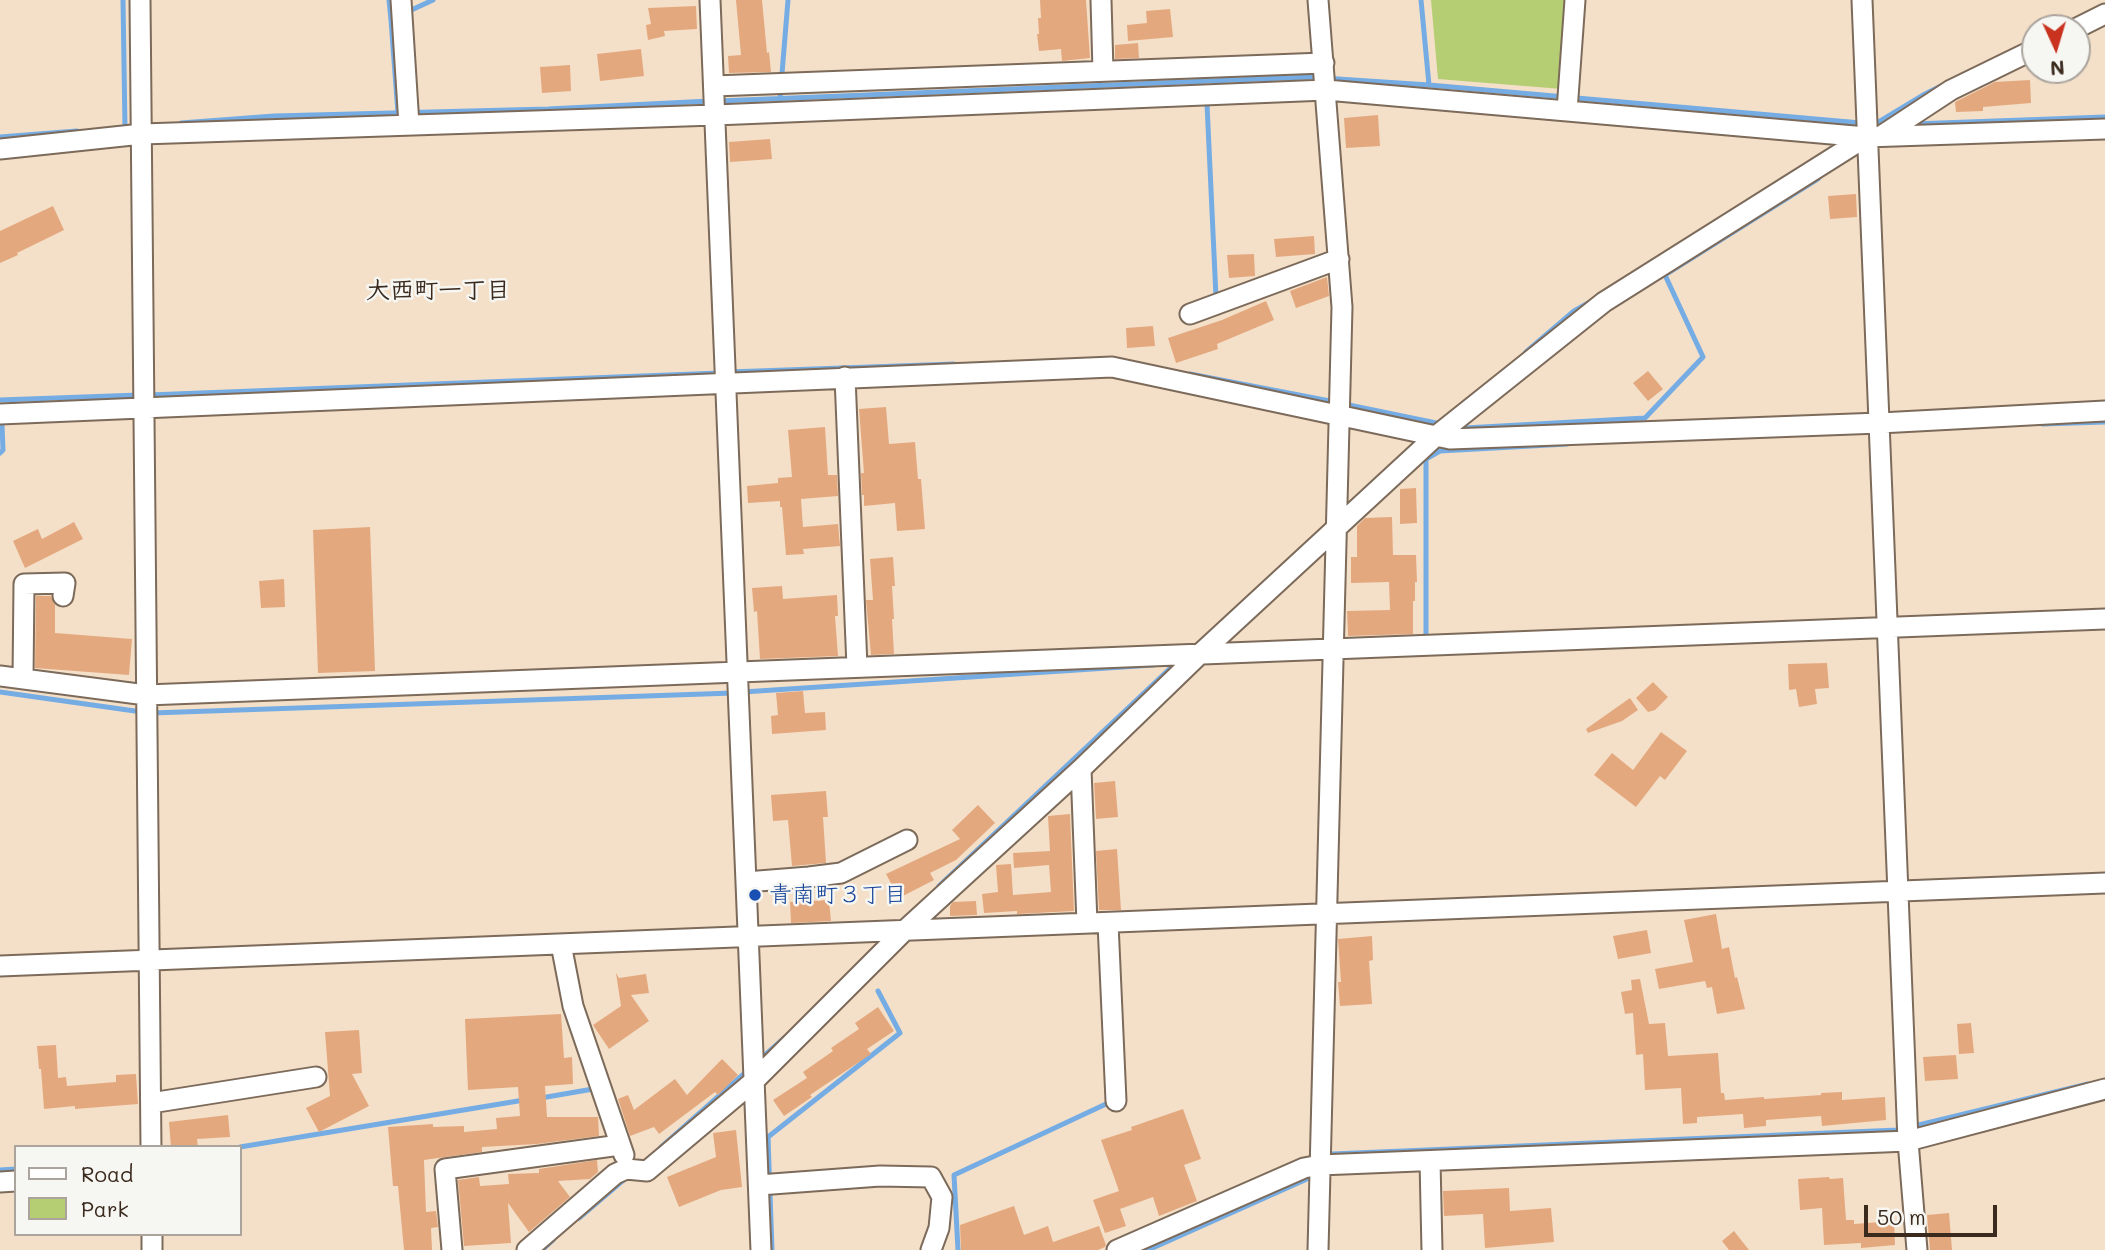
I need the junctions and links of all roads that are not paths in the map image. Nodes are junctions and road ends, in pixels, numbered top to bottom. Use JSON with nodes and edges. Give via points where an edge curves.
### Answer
{"nodes":[{"id":1,"x":140,"y":0,"type":"edge"},
{"id":2,"x":401,"y":0,"type":"edge"},
{"id":3,"x":710,"y":0,"type":"edge"},
{"id":4,"x":1101,"y":0,"type":"edge"},
{"id":5,"x":1318,"y":0,"type":"edge"},
{"id":6,"x":1575,"y":0,"type":"edge"},
{"id":7,"x":1862,"y":0,"type":"edge"},
{"id":8,"x":2021,"y":55,"type":"edge"},
{"id":9,"x":1324,"y":63,"type":"junction"},
{"id":10,"x":1103,"y":71,"type":"junction"},
{"id":11,"x":713,"y":86,"type":"junction"},
{"id":12,"x":1325,"y":90,"type":"junction"},
{"id":13,"x":1567,"y":111,"type":"junction"},
{"id":14,"x":715,"y":115,"type":"junction"},
{"id":15,"x":410,"y":125,"type":"junction"},
{"id":16,"x":2105,"y":129,"type":"edge"},
{"id":17,"x":142,"y":134,"type":"junction"},
{"id":18,"x":1873,"y":137,"type":"junction"},
{"id":19,"x":0,"y":149,"type":"edge"},
{"id":20,"x":1339,"y":259,"type":"junction"},
{"id":21,"x":1190,"y":314,"type":"dead end"},
{"id":22,"x":845,"y":377,"type":"junction"},
{"id":23,"x":727,"y":382,"type":"junction"},
{"id":24,"x":143,"y":408,"type":"junction"},
{"id":25,"x":2105,"y":411,"type":"edge"},
{"id":26,"x":0,"y":414,"type":"edge"},
{"id":27,"x":1339,"y":416,"type":"junction"},
{"id":28,"x":1880,"y":423,"type":"junction"},
{"id":29,"x":1436,"y":436,"type":"junction"},
{"id":30,"x":1336,"y":526,"type":"junction"},
{"id":31,"x":63,"y":596,"type":"dead end"},
{"id":32,"x":2105,"y":619,"type":"edge"},
{"id":33,"x":1886,"y":627,"type":"junction"},
{"id":34,"x":1334,"y":647,"type":"junction"},
{"id":35,"x":1201,"y":653,"type":"junction"},
{"id":36,"x":857,"y":667,"type":"junction"},
{"id":37,"x":738,"y":672,"type":"junction"},
{"id":38,"x":0,"y":676,"type":"edge"},
{"id":39,"x":23,"y":679,"type":"junction"},
{"id":40,"x":146,"y":695,"type":"junction"},
{"id":41,"x":1082,"y":769,"type":"junction"},
{"id":42,"x":907,"y":840,"type":"dead end"},
{"id":43,"x":746,"y":882,"type":"junction"},
{"id":44,"x":2105,"y":883,"type":"edge"},
{"id":45,"x":1899,"y":892,"type":"junction"},
{"id":46,"x":1327,"y":914,"type":"junction"},
{"id":47,"x":1108,"y":922,"type":"junction"},
{"id":48,"x":1087,"y":923,"type":"junction"},
{"id":49,"x":904,"y":930,"type":"junction"},
{"id":50,"x":748,"y":937,"type":"junction"},
{"id":51,"x":561,"y":944,"type":"junction"},
{"id":52,"x":150,"y":960,"type":"junction"},
{"id":53,"x":0,"y":967,"type":"edge"},
{"id":54,"x":316,"y":1077,"type":"dead end"},
{"id":55,"x":754,"y":1081,"type":"junction"},
{"id":56,"x":2105,"y":1089,"type":"edge"},
{"id":57,"x":1116,"y":1101,"type":"dead end"},
{"id":58,"x":151,"y":1102,"type":"junction"},
{"id":59,"x":1908,"y":1141,"type":"junction"},
{"id":60,"x":151,"y":1145,"type":"edge"},
{"id":61,"x":620,"y":1145,"type":"junction"},
{"id":62,"x":1430,"y":1161,"type":"junction"},
{"id":63,"x":1320,"y":1165,"type":"junction"},
{"id":64,"x":630,"y":1168,"type":"junction"},
{"id":65,"x":758,"y":1185,"type":"junction"},
{"id":66,"x":452,"y":1250,"type":"edge"},
{"id":67,"x":527,"y":1250,"type":"edge"},
{"id":68,"x":761,"y":1250,"type":"edge"},
{"id":69,"x":931,"y":1250,"type":"edge"},
{"id":70,"x":1117,"y":1250,"type":"edge"},
{"id":71,"x":1318,"y":1250,"type":"edge"},
{"id":72,"x":1432,"y":1250,"type":"edge"},
{"id":73,"x":1917,"y":1250,"type":"edge"}],
"edges":[{"from":1,"to":17,"type":"street"},
{"from":2,"to":15,"type":"street"},
{"from":3,"to":11,"type":"street"},
{"from":4,"to":10,"type":"street"},
{"from":5,"to":9,"type":"street"},
{"from":6,"to":13,"type":"street"},
{"from":7,"to":18,"type":"street"},
{"from":8,"to":18,"type":"street"},
{"from":9,"to":10,"type":"street"},
{"from":9,"to":12,"type":"street"},
{"from":10,"to":11,"type":"street"},
{"from":11,"to":14,"type":"street"},
{"from":12,"to":13,"type":"street"},
{"from":12,"to":14,"type":"street"},
{"from":12,"to":20,"type":"street"},
{"from":13,"to":18,"type":"street"},
{"from":14,"to":15,"type":"street"},
{"from":14,"to":23,"type":"street"},
{"from":15,"to":17,"type":"street"},
{"from":16,"to":18,"type":"street"},
{"from":17,"to":19,"type":"street"},
{"from":17,"to":24,"type":"street"},
{"from":18,"to":28,"type":"street"},
{"from":18,"to":29,"type":"street","via":[[1604,302]]},
{"from":20,"to":21,"type":"street"},
{"from":20,"to":27,"type":"street"},
{"from":22,"to":23,"type":"street"},
{"from":22,"to":27,"type":"street","via":[[1112,367]]},
{"from":22,"to":36,"type":"street"},
{"from":23,"to":24,"type":"street"},
{"from":23,"to":37,"type":"street"},
{"from":24,"to":26,"type":"street"},
{"from":24,"to":40,"type":"street"},
{"from":25,"to":28,"type":"street"},
{"from":27,"to":29,"type":"street"},
{"from":27,"to":30,"type":"street"},
{"from":28,"to":29,"type":"street"},
{"from":28,"to":33,"type":"street"},
{"from":29,"to":30,"type":"street"},
{"from":30,"to":34,"type":"street"},
{"from":30,"to":35,"type":"street"},
{"from":31,"to":39,"type":"street","via":[[65,583],[24,584]]},
{"from":32,"to":33,"type":"street"},
{"from":33,"to":34,"type":"street"},
{"from":33,"to":45,"type":"street"},
{"from":34,"to":35,"type":"street"},
{"from":34,"to":46,"type":"street"},
{"from":35,"to":36,"type":"street"},
{"from":35,"to":41,"type":"street"},
{"from":36,"to":37,"type":"street"},
{"from":37,"to":40,"type":"street"},
{"from":37,"to":43,"type":"street"},
{"from":38,"to":39,"type":"street"},
{"from":39,"to":40,"type":"street"},
{"from":40,"to":52,"type":"street"},
{"from":41,"to":48,"type":"street"},
{"from":41,"to":49,"type":"street"},
{"from":42,"to":43,"type":"street","via":[[841,873]]},
{"from":43,"to":50,"type":"street"},
{"from":44,"to":45,"type":"street"},
{"from":45,"to":46,"type":"street"},
{"from":45,"to":59,"type":"street"},
{"from":46,"to":47,"type":"street"},
{"from":46,"to":63,"type":"street"},
{"from":47,"to":48,"type":"street"},
{"from":47,"to":57,"type":"street"},
{"from":48,"to":49,"type":"street"},
{"from":49,"to":50,"type":"street"},
{"from":49,"to":55,"type":"street"},
{"from":50,"to":51,"type":"street"},
{"from":50,"to":55,"type":"street"},
{"from":51,"to":52,"type":"street"},
{"from":51,"to":61,"type":"street","via":[[573,1006]]},
{"from":52,"to":53,"type":"street"},
{"from":52,"to":58,"type":"street"},
{"from":54,"to":58,"type":"street"},
{"from":55,"to":64,"type":"street","via":[[647,1171]]},
{"from":55,"to":65,"type":"street"},
{"from":56,"to":59,"type":"street"},
{"from":58,"to":60,"type":"street"},
{"from":59,"to":62,"type":"street"},
{"from":59,"to":73,"type":"street"},
{"from":61,"to":64,"type":"street"},
{"from":61,"to":66,"type":"street","via":[[446,1169]]},
{"from":62,"to":63,"type":"street"},
{"from":62,"to":72,"type":"street"},
{"from":63,"to":70,"type":"street"},
{"from":63,"to":71,"type":"street"},
{"from":64,"to":67,"type":"street","via":[[615,1174]]},
{"from":65,"to":68,"type":"street"},
{"from":65,"to":69,"type":"street","via":[[931,1177],[942,1197]]}]}
